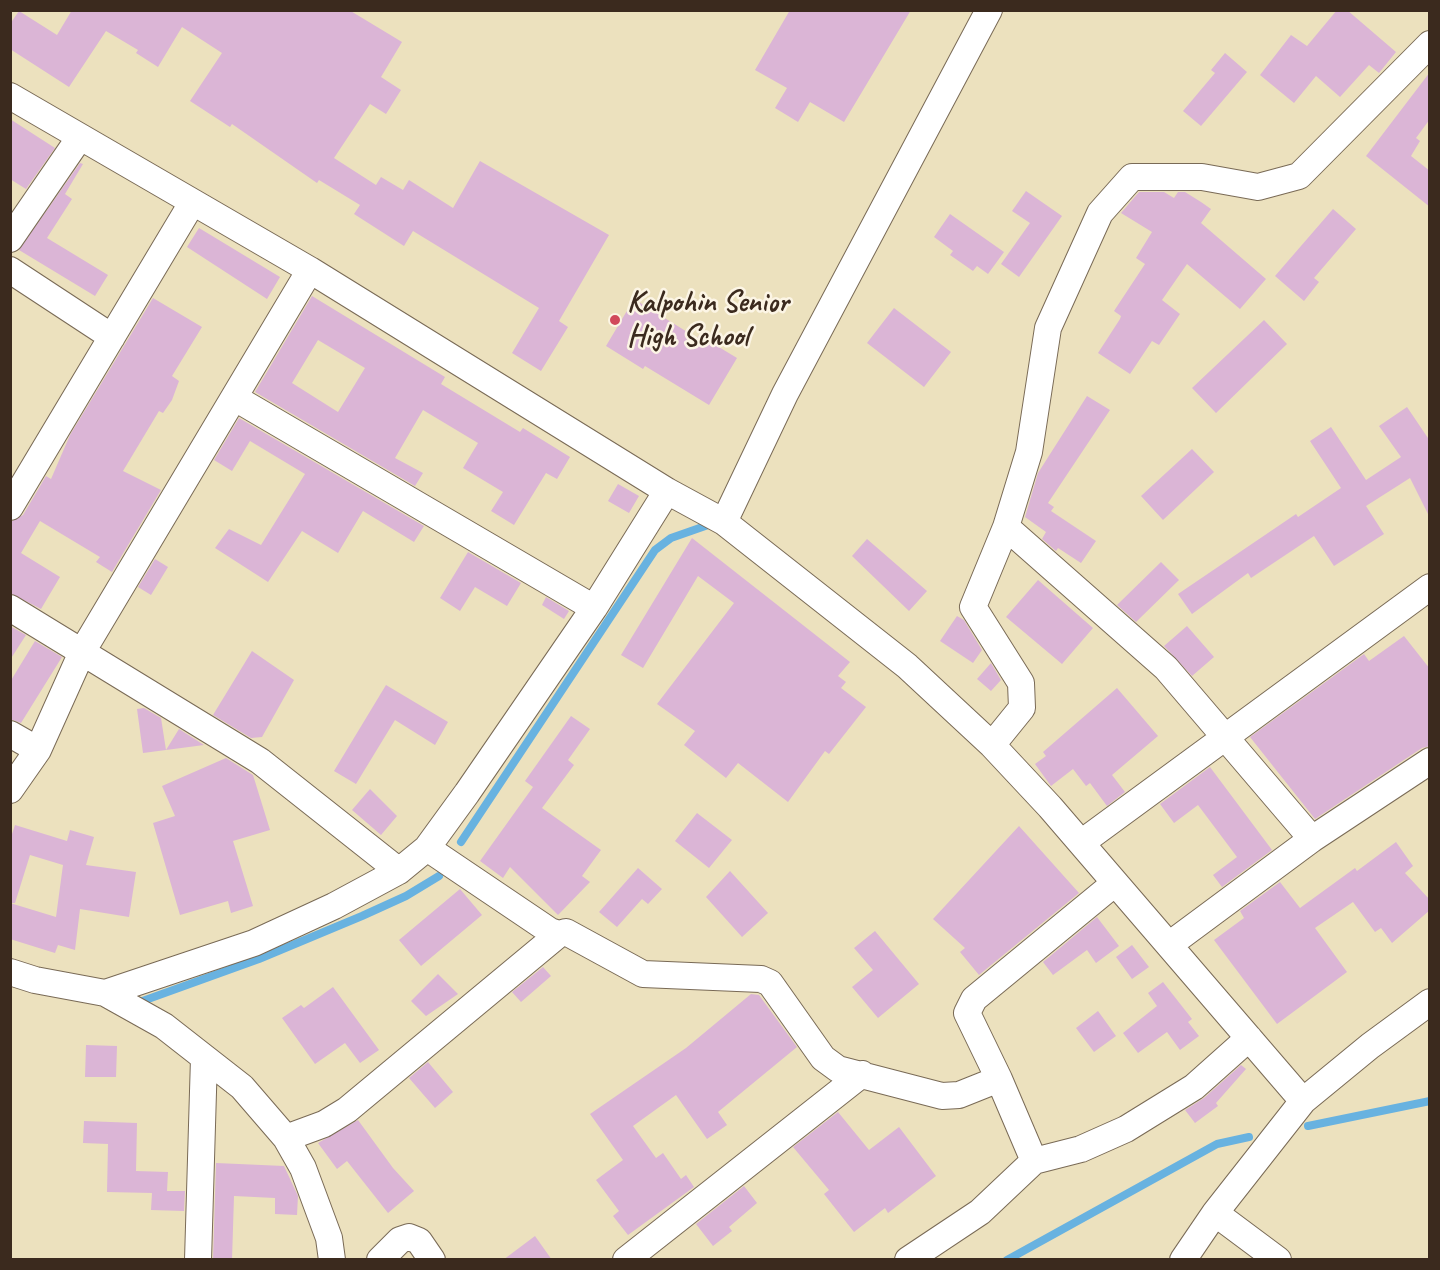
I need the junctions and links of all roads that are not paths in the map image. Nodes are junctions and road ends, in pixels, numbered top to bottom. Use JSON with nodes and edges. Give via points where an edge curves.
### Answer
{"nodes":[{"id":1,"x":989,"y":10,"type":"edge"},
{"id":2,"x":1430,"y":44,"type":"edge"},
{"id":3,"x":10,"y":96,"type":"edge"},
{"id":4,"x":80,"y":137,"type":"junction"},
{"id":5,"x":192,"y":203,"type":"junction"},
{"id":6,"x":10,"y":239,"type":"edge"},
{"id":7,"x":10,"y":270,"type":"edge"},
{"id":8,"x":310,"y":270,"type":"junction"},
{"id":9,"x":112,"y":337,"type":"junction"},
{"id":10,"x":235,"y":398,"type":"junction"},
{"id":11,"x":668,"y":490,"type":"junction"},
{"id":12,"x":10,"y":507,"type":"edge"},
{"id":13,"x":724,"y":522,"type":"junction"},
{"id":14,"x":1006,"y":527,"type":"junction"},
{"id":15,"x":1430,"y":587,"type":"edge"},
{"id":16,"x":10,"y":608,"type":"edge"},
{"id":17,"x":594,"y":608,"type":"junction"},
{"id":18,"x":82,"y":652,"type":"junction"},
{"id":19,"x":10,"y":734,"type":"edge"},
{"id":20,"x":1223,"y":737,"type":"junction"},
{"id":21,"x":992,"y":745,"type":"junction"},
{"id":22,"x":38,"y":750,"type":"junction"},
{"id":23,"x":1430,"y":761,"type":"edge"},
{"id":24,"x":10,"y":790,"type":"edge"},
{"id":25,"x":1312,"y":839,"type":"junction"},
{"id":26,"x":1081,"y":843,"type":"junction"},
{"id":27,"x":427,"y":848,"type":"junction"},
{"id":28,"x":399,"y":871,"type":"junction"},
{"id":29,"x":1115,"y":883,"type":"junction"},
{"id":30,"x":559,"y":934,"type":"junction"},
{"id":31,"x":1169,"y":945,"type":"junction"},
{"id":32,"x":10,"y":972,"type":"edge"},
{"id":33,"x":105,"y":993,"type":"junction"},
{"id":34,"x":1430,"y":1002,"type":"edge"},
{"id":35,"x":1249,"y":1038,"type":"junction"},
{"id":36,"x":204,"y":1058,"type":"junction"},
{"id":37,"x":862,"y":1074,"type":"junction"},
{"id":38,"x":999,"y":1079,"type":"junction"},
{"id":39,"x":1303,"y":1101,"type":"junction"},
{"id":40,"x":286,"y":1138,"type":"junction"},
{"id":41,"x":1034,"y":1161,"type":"junction"},
{"id":42,"x":1215,"y":1213,"type":"junction"},
{"id":43,"x":198,"y":1260,"type":"edge"},
{"id":44,"x":332,"y":1260,"type":"edge"},
{"id":45,"x":380,"y":1260,"type":"edge"},
{"id":46,"x":432,"y":1260,"type":"edge"},
{"id":47,"x":626,"y":1260,"type":"edge"},
{"id":48,"x":908,"y":1260,"type":"edge"},
{"id":49,"x":1183,"y":1260,"type":"edge"},
{"id":50,"x":1278,"y":1260,"type":"edge"}],
"edges":[{"from":1,"to":13,"type":"street","via":[[785,394]]},
{"from":2,"to":14,"type":"street","via":[[1299,176],[1258,187],[1203,177],[1132,177],[1100,213],[1048,328],[1029,452]]},
{"from":3,"to":4,"type":"street"},
{"from":4,"to":5,"type":"street"},
{"from":4,"to":6,"type":"street"},
{"from":5,"to":8,"type":"street"},
{"from":5,"to":9,"type":"street"},
{"from":7,"to":9,"type":"street"},
{"from":8,"to":10,"type":"street"},
{"from":8,"to":11,"type":"street"},
{"from":9,"to":12,"type":"street"},
{"from":10,"to":17,"type":"street"},
{"from":10,"to":18,"type":"street"},
{"from":11,"to":13,"type":"street"},
{"from":11,"to":17,"type":"street"},
{"from":13,"to":21,"type":"street","via":[[907,666]]},
{"from":14,"to":20,"type":"street","via":[[1166,668]]},
{"from":14,"to":21,"type":"street","via":[[973,607],[1021,683],[1022,708]]},
{"from":15,"to":20,"type":"street"},
{"from":16,"to":18,"type":"street"},
{"from":17,"to":27,"type":"street"},
{"from":18,"to":22,"type":"street"},
{"from":18,"to":28,"type":"street","via":[[260,761]]},
{"from":19,"to":22,"type":"street"},
{"from":20,"to":25,"type":"street"},
{"from":20,"to":26,"type":"street"},
{"from":21,"to":26,"type":"street"},
{"from":22,"to":24,"type":"street"},
{"from":23,"to":25,"type":"street"},
{"from":25,"to":31,"type":"street"},
{"from":26,"to":29,"type":"street"},
{"from":27,"to":28,"type":"street"},
{"from":27,"to":30,"type":"street"},
{"from":28,"to":33,"type":"street","via":[[254,943]]},
{"from":29,"to":31,"type":"street"},
{"from":29,"to":38,"type":"street","via":[[974,999],[967,1013]]},
{"from":30,"to":37,"type":"street","via":[[566,932],[643,974],[761,978],[770,982],[823,1058],[838,1069]]},
{"from":30,"to":40,"type":"street","via":[[347,1110],[324,1124]]},
{"from":31,"to":35,"type":"street"},
{"from":32,"to":33,"type":"street"},
{"from":33,"to":36,"type":"street","via":[[164,1026]]},
{"from":34,"to":39,"type":"street"},
{"from":35,"to":39,"type":"street"},
{"from":35,"to":41,"type":"street","via":[[1194,1087],[1126,1130],[1081,1149]]},
{"from":36,"to":40,"type":"street","via":[[242,1087]]},
{"from":36,"to":43,"type":"street"},
{"from":37,"to":38,"type":"street","via":[[942,1095],[959,1095]]},
{"from":37,"to":47,"type":"street"},
{"from":38,"to":41,"type":"street"},
{"from":39,"to":42,"type":"street"},
{"from":40,"to":44,"type":"street","via":[[303,1168],[329,1238]]},
{"from":41,"to":48,"type":"street","via":[[980,1212]]},
{"from":42,"to":49,"type":"street"},
{"from":42,"to":50,"type":"street"},
{"from":45,"to":46,"type":"street","via":[[400,1240],[410,1238],[418,1241]]}]}
